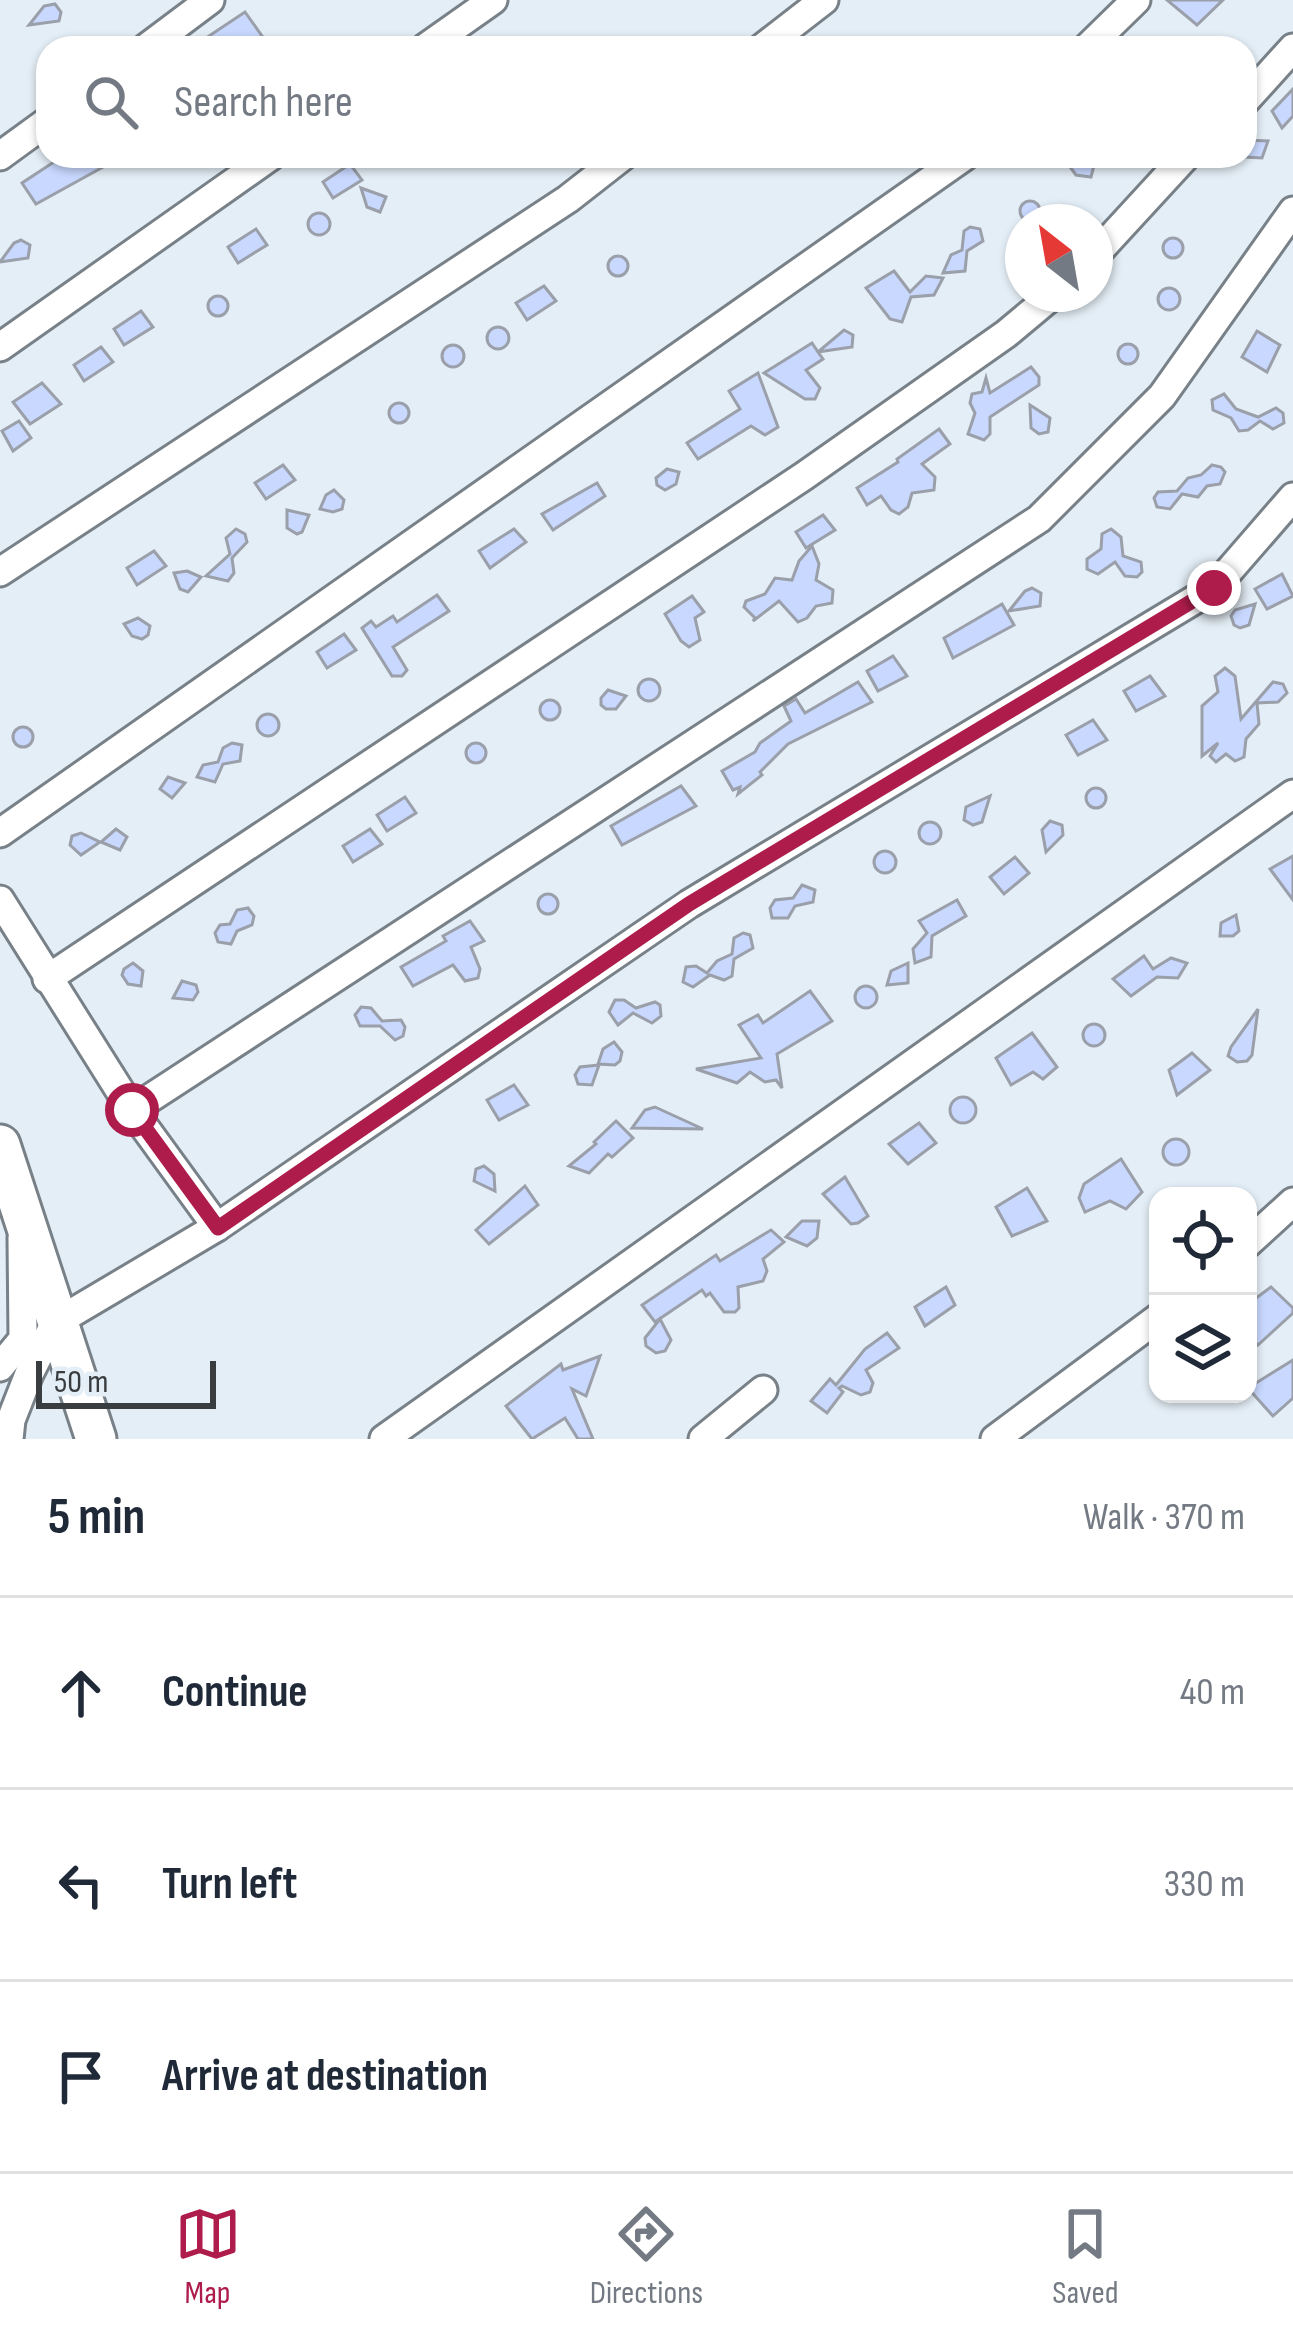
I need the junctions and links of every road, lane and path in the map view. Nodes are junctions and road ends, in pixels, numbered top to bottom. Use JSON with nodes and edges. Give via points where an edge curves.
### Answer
{"nodes":[{"id":1,"x":210,"y":0,"type":"edge"},
{"id":2,"x":493,"y":0,"type":"edge"},
{"id":3,"x":824,"y":0,"type":"edge"},
{"id":4,"x":1136,"y":0,"type":"edge"},
{"id":5,"x":162,"y":36,"type":"edge"},
{"id":6,"x":441,"y":36,"type":"edge"},
{"id":7,"x":778,"y":36,"type":"edge"},
{"id":8,"x":1099,"y":36,"type":"edge"},
{"id":9,"x":1293,"y":48,"type":"edge"},
{"id":10,"x":1257,"y":87,"type":"edge"},
{"id":11,"x":36,"y":130,"type":"edge"},
{"id":12,"x":0,"y":156,"type":"edge"},
{"id":13,"x":254,"y":168,"type":"edge"},
{"id":14,"x":608,"y":168,"type":"edge"},
{"id":15,"x":947,"y":168,"type":"edge"},
{"id":16,"x":1175,"y":168,"type":"edge"},
{"id":17,"x":1293,"y":211,"type":"edge"},
{"id":18,"x":1113,"y":236,"type":"edge"},
{"id":19,"x":1032,"y":312,"type":"edge"},
{"id":20,"x":0,"y":346,"type":"edge"},
{"id":21,"x":1293,"y":497,"type":"edge"},
{"id":22,"x":0,"y":572,"type":"edge"},
{"id":23,"x":1293,"y":794,"type":"edge"},
{"id":24,"x":0,"y":833,"type":"edge"},
{"id":25,"x":0,"y":900,"type":"edge"},
{"id":26,"x":47,"y":979,"type":"junction"},
{"id":27,"x":132,"y":1110,"type":"junction"},
{"id":28,"x":0,"y":1145,"type":"edge"},
{"id":29,"x":1293,"y":1202,"type":"edge"},
{"id":30,"x":22,"y":1216,"type":"junction"},
{"id":31,"x":218,"y":1228,"type":"junction"},
{"id":32,"x":1257,"y":1235,"type":"edge"},
{"id":33,"x":55,"y":1322,"type":"junction"},
{"id":34,"x":1149,"y":1325,"type":"edge"},
{"id":35,"x":0,"y":1367,"type":"edge"},
{"id":36,"x":764,"y":1390,"type":"dead end"},
{"id":37,"x":9,"y":1439,"type":"edge"},
{"id":38,"x":96,"y":1439,"type":"edge"},
{"id":39,"x":384,"y":1439,"type":"edge"},
{"id":40,"x":703,"y":1439,"type":"edge"},
{"id":41,"x":995,"y":1439,"type":"edge"}],
"edges":[{"from":1,"to":5,"type":"street"},
{"from":2,"to":6,"type":"street"},
{"from":3,"to":7,"type":"street"},
{"from":4,"to":8,"type":"street"},
{"from":9,"to":10,"type":"street"},
{"from":11,"to":12,"type":"street"},
{"from":13,"to":20,"type":"street"},
{"from":14,"to":22,"type":"street"},
{"from":15,"to":24,"type":"street"},
{"from":16,"to":18,"type":"street"},
{"from":17,"to":27,"type":"street","via":[[1162,396],[1040,519]]},
{"from":19,"to":26,"type":"street","via":[[804,476]]},
{"from":21,"to":31,"type":"street","via":[[1214,588],[689,904]]},
{"from":23,"to":39,"type":"street"},
{"from":25,"to":26,"type":"street"},
{"from":26,"to":27,"type":"street"},
{"from":27,"to":31,"type":"street"},
{"from":28,"to":30,"type":"street"},
{"from":29,"to":32,"type":"street"},
{"from":30,"to":33,"type":"street"},
{"from":30,"to":35,"type":"street","via":[[23,1339]]},
{"from":31,"to":33,"type":"street"},
{"from":33,"to":37,"type":"street","via":[[28,1374]]},
{"from":33,"to":38,"type":"street"},
{"from":34,"to":41,"type":"street"},
{"from":36,"to":40,"type":"street"}]}
